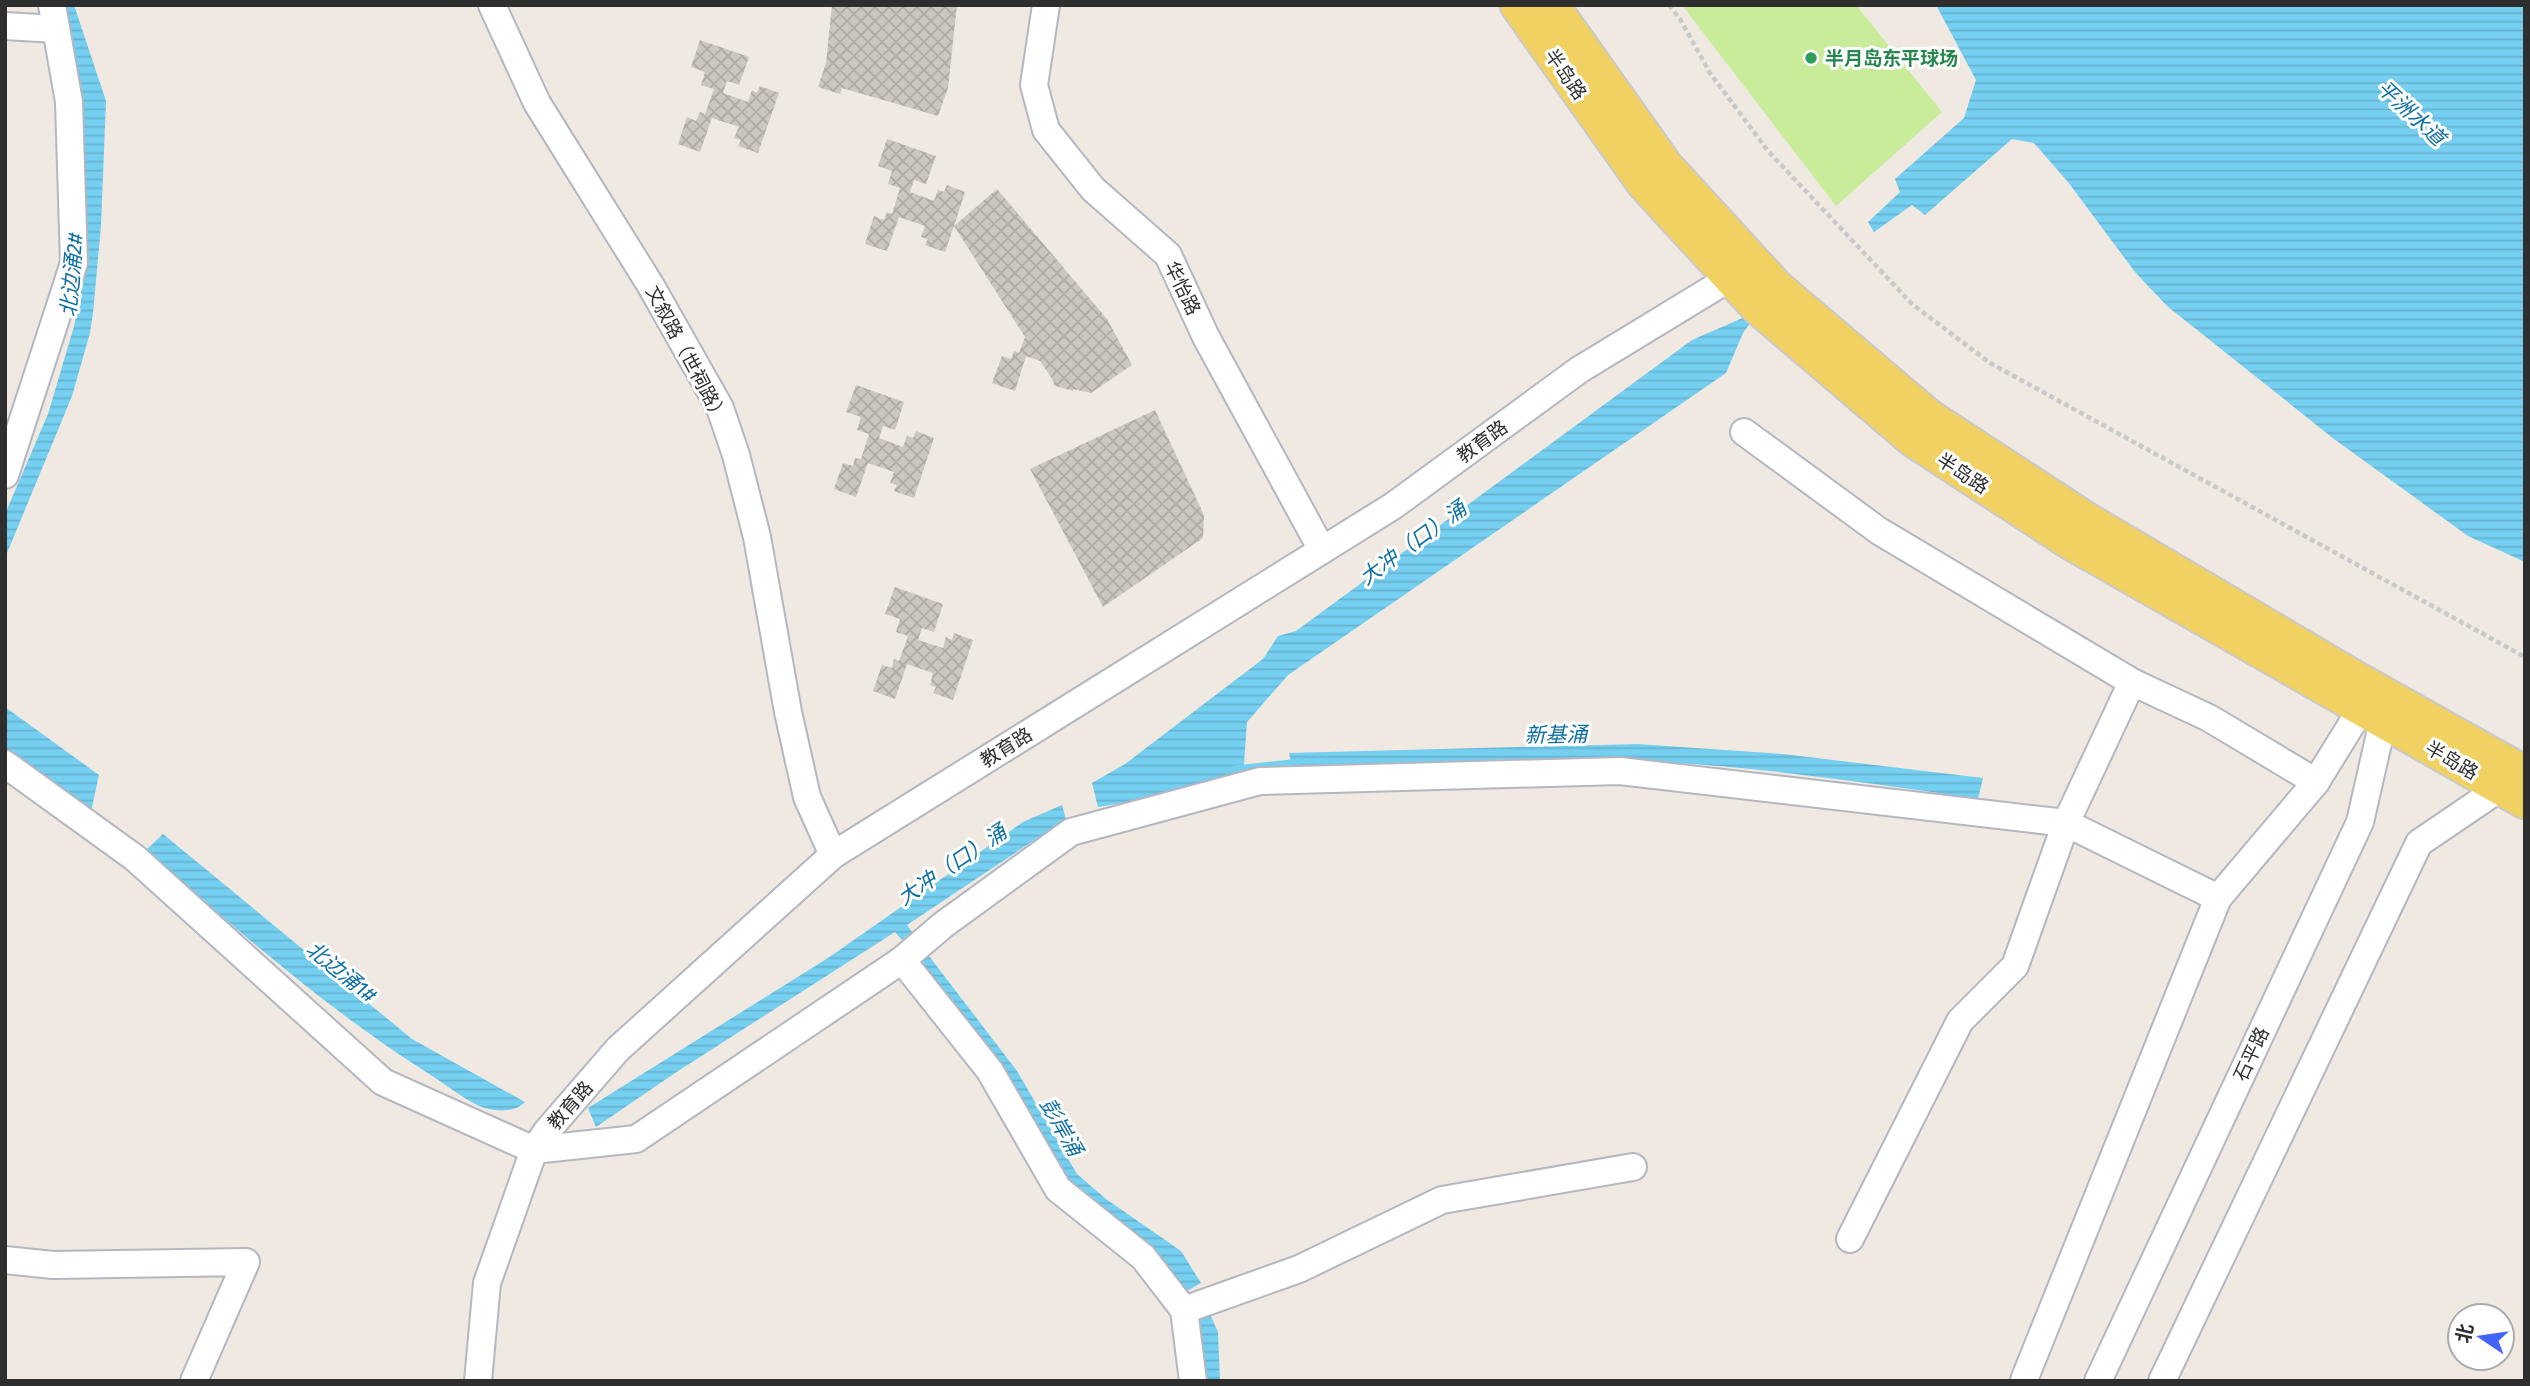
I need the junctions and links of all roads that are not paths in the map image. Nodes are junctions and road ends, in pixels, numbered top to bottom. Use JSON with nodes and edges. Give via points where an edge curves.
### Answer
{"nodes":[{"id":1,"x":492,"y":5,"type":"edge"},
{"id":2,"x":1046,"y":5,"type":"edge"},
{"id":3,"x":1517,"y":5,"type":"edge"},
{"id":4,"x":1552,"y":5,"type":"edge"},
{"id":5,"x":54,"y":17,"type":"edge"},
{"id":6,"x":5,"y":26,"type":"edge"},
{"id":7,"x":1730,"y":278,"type":"junction"},
{"id":8,"x":1744,"y":432,"type":"dead end"},
{"id":9,"x":5,"y":475,"type":"edge"},
{"id":10,"x":1322,"y":550,"type":"junction"},
{"id":11,"x":2132,"y":682,"type":"junction"},
{"id":12,"x":2372,"y":715,"type":"junction"},
{"id":13,"x":5,"y":764,"type":"edge"},
{"id":14,"x":2316,"y":782,"type":"junction"},
{"id":15,"x":2517,"y":788,"type":"edge"},
{"id":16,"x":2066,"y":823,"type":"junction"},
{"id":17,"x":833,"y":855,"type":"junction"},
{"id":18,"x":2218,"y":898,"type":"junction"},
{"id":19,"x":902,"y":960,"type":"junction"},
{"id":20,"x":534,"y":1150,"type":"junction"},
{"id":21,"x":1633,"y":1167,"type":"dead end"},
{"id":22,"x":1850,"y":1239,"type":"dead end"},
{"id":23,"x":5,"y":1260,"type":"edge"},
{"id":24,"x":1184,"y":1310,"type":"junction"},
{"id":25,"x":2024,"y":1380,"type":"edge"},
{"id":26,"x":194,"y":1381,"type":"edge"},
{"id":27,"x":478,"y":1381,"type":"edge"},
{"id":28,"x":1193,"y":1381,"type":"edge"},
{"id":29,"x":2098,"y":1381,"type":"edge"},
{"id":30,"x":2162,"y":1381,"type":"edge"}],
"edges":[{"from":1,"to":17,"type":"street","name":"文叙路（世祠路）","via":[[537,103],[651,286],[720,408],[757,537],[807,797]]},
{"from":2,"to":10,"type":"street","name":"华怡路","via":[[1034,85],[1046,130],[1094,189],[1168,255],[1206,337]]},
{"from":3,"to":7,"type":"main road","name":"半岛路","via":[[1644,184]]},
{"from":4,"to":15,"type":"main road","name":"半岛路","via":[[1666,166],[1777,287],[1930,417],[2085,519],[2357,679]]},
{"from":5,"to":6,"type":"street"},
{"from":5,"to":9,"type":"street","via":[[69,102],[74,263]]},
{"from":7,"to":10,"type":"street","name":"教育路","via":[[1580,370],[1393,506]]},
{"from":7,"to":12,"type":"main road","name":"半岛路","via":[[1757,307],[1913,440],[2071,543]]},
{"from":8,"to":11,"type":"street","via":[[1879,531]]},
{"from":10,"to":17,"type":"street","name":"教育路"},
{"from":11,"to":14,"type":"street","via":[[2209,718]]},
{"from":11,"to":16,"type":"street"},
{"from":12,"to":14,"type":"street"},
{"from":12,"to":15,"type":"main road","name":"半岛路"},
{"from":12,"to":29,"type":"street","name":"石平路","via":[[2360,822]]},
{"from":13,"to":20,"type":"street","via":[[135,858],[383,1082]]},
{"from":14,"to":18,"type":"street"},
{"from":15,"to":30,"type":"street","via":[[2419,843]]},
{"from":16,"to":18,"type":"street"},
{"from":16,"to":19,"type":"street","via":[[1620,771],[1260,781],[1071,832]]},
{"from":16,"to":22,"type":"street","via":[[2015,966],[1961,1021]]},
{"from":17,"to":20,"type":"street","name":"教育路","via":[[618,1049]]},
{"from":18,"to":25,"type":"street"},
{"from":19,"to":20,"type":"street","via":[[636,1139]]},
{"from":19,"to":24,"type":"street","via":[[990,1071],[1058,1189],[1143,1257]]},
{"from":20,"to":27,"type":"street","name":"教育路","via":[[488,1283]]},
{"from":21,"to":24,"type":"street","via":[[1441,1200],[1299,1269]]},
{"from":23,"to":26,"type":"street","via":[[53,1265],[246,1262]]},
{"from":24,"to":28,"type":"street"}]}
